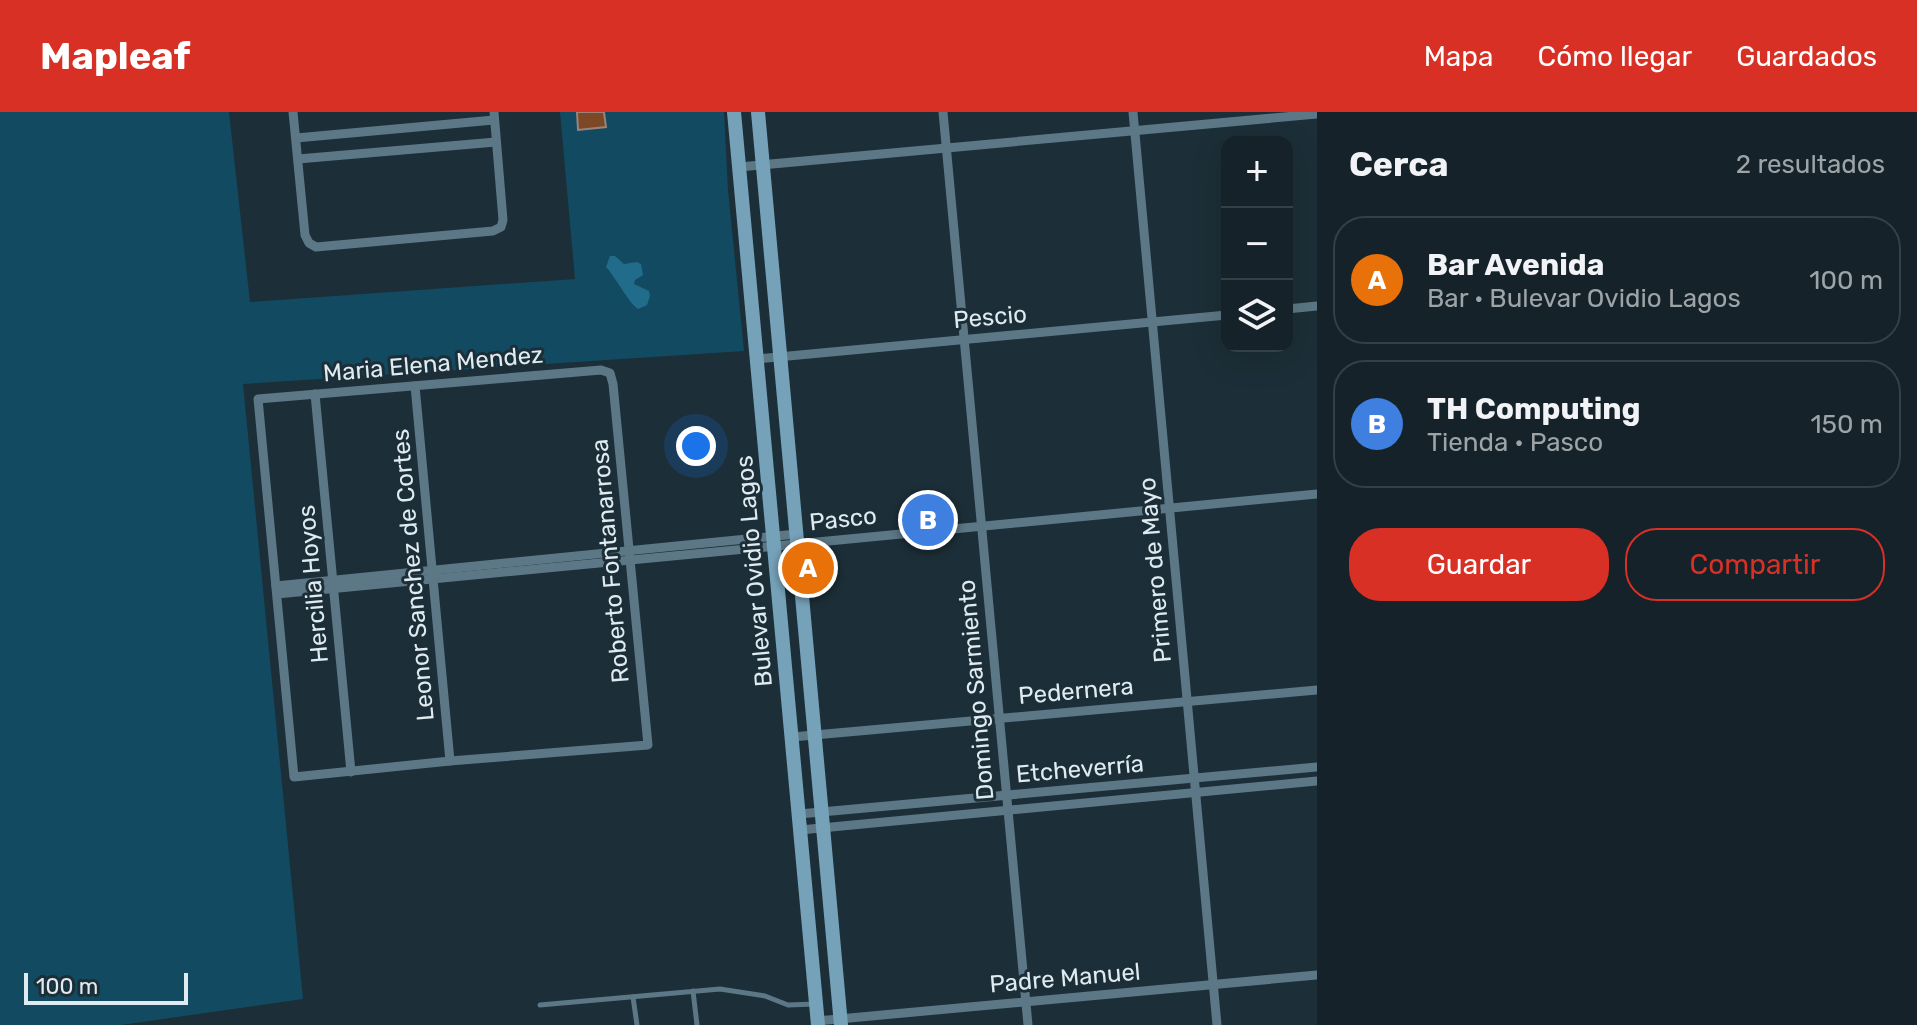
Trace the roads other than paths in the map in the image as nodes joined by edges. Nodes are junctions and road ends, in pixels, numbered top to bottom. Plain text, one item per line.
1 (293, 112) edge
2 (734, 112) edge
3 (758, 112) edge
4 (943, 112) edge
5 (1133, 112) edge
6 (1317, 114) edge
7 (494, 116) edge
8 (1135, 131) junction
9 (296, 138) junction
10 (496, 142) junction
11 (946, 148) junction
12 (298, 159) junction
13 (763, 165) junction
14 (739, 167) junction
15 (1317, 306) edge
16 (1293, 308) edge
17 (1221, 316) edge
18 (1152, 322) junction
19 (963, 339) junction
20 (780, 357) junction
21 (757, 359) junction
22 (610, 373) joint
23 (415, 386) junction
24 (315, 394) junction
25 (1317, 494) edge
26 (1169, 508) junction
27 (981, 526) junction
28 (797, 539) junction
29 (773, 541) junction
30 (630, 555) junction
31 (432, 574) junction
32 (333, 584) junction
33 (276, 590) junction
34 (1317, 690) edge
35 (1187, 702) junction
36 (999, 719) junction
37 (815, 735) junction
38 (792, 737) junction
39 (450, 761) junction
40 (1317, 767) edge
41 (351, 772) junction
42 (1194, 778) junction
43 (1317, 781) edge
44 (1195, 793) junction
45 (1006, 795) junction
46 (1007, 810) junction
47 (822, 820) junction
48 (799, 822) junction
49 (1317, 975) edge
50 (1213, 984) junction
51 (693, 991) junction
52 (633, 997) junction
53 (1025, 1002) junction
54 (816, 1004) junction
55 (540, 1005) dead end
56 (841, 1022) edge
57 (817, 1023) edge
58 (637, 1025) edge
59 (697, 1025) edge
60 (1028, 1025) edge
61 (1217, 1025) edge

1 - 9 street
2 - 14 main road, Bulevar Ovidio Lagos
3 - 13 main road, Bulevar Ovidio Lagos
4 - 11 street, Domingo Sarmiento
5 - 8 street, Primero de Mayo
6 - 8 street
7 - 9 street
7 - 10 street
8 - 11 street
8 - 18 street, Primero de Mayo
9 - 12 street
10 - 12 street
10 - 12 street
11 - 13 street
11 - 19 street, Domingo Sarmiento
13 - 14 street
13 - 20 main road, Bulevar Ovidio Lagos
14 - 21 main road, Bulevar Ovidio Lagos
15 - 16 street
17 - 18 street, Pescio
18 - 19 street, Pescio
18 - 26 street, Primero de Mayo
19 - 20 street, Pescio
19 - 27 street, Domingo Sarmiento
20 - 21 street, Pescio
20 - 28 main road, Bulevar Ovidio Lagos
21 - 29 main road, Bulevar Ovidio Lagos
22 - 23 street, Maria Elena Mendez
22 - 30 street, Roberto Fontanarrosa
23 - 24 street, Maria Elena Mendez
23 - 31 street, Leonor Sanchez de Cortes
24 - 32 street, Hercilia Hoyos
24 - 33 street, Maria Elena Mendez
25 - 26 street, Pasco
26 - 27 street, Pasco
26 - 35 street, Primero de Mayo
27 - 28 street, Pasco
27 - 36 street, Domingo Sarmiento
28 - 29 street, Pasco
28 - 37 main road, Bulevar Ovidio Lagos
29 - 30 street, Pasco
29 - 38 main road, Bulevar Ovidio Lagos
30 - 31 street, Pasco
30 - 39 street, Roberto Fontanarrosa
31 - 32 street, Pasco
31 - 39 street, Leonor Sanchez de Cortes
32 - 33 street, Pasco
32 - 41 street, Hercilia Hoyos
33 - 41 street
34 - 35 street, Pedernera
35 - 36 street, Pedernera
35 - 42 street, Primero de Mayo
36 - 37 street, Pedernera
36 - 45 street, Domingo Sarmiento
37 - 38 street, Pedernera
37 - 47 main road, Bulevar Ovidio Lagos
38 - 48 main road, Bulevar Ovidio Lagos
39 - 41 street
40 - 42 street, Etcheverría
42 - 44 street, Primero de Mayo
42 - 45 street, Etcheverría
43 - 44 street, Etcheverría
44 - 46 street, Etcheverría
44 - 50 street, Primero de Mayo
45 - 46 street, Domingo Sarmiento
45 - 47 street, Etcheverría
46 - 47 street, Etcheverría
46 - 53 street, Domingo Sarmiento
47 - 48 street, Etcheverría
47 - 48 street, Etcheverría
47 - 56 main road, Bulevar Ovidio Lagos
48 - 54 main road, Bulevar Ovidio Lagos
49 - 50 street, Padre Manuel
50 - 53 street, Padre Manuel
50 - 61 street, Primero de Mayo
51 - 52 lane
51 - 54 lane
51 - 59 lane
52 - 55 lane
52 - 58 lane
53 - 56 street, Padre Manuel
53 - 60 street, Domingo Sarmiento
54 - 57 main road, Bulevar Ovidio Lagos
56 - 57 street, Padre Manuel

